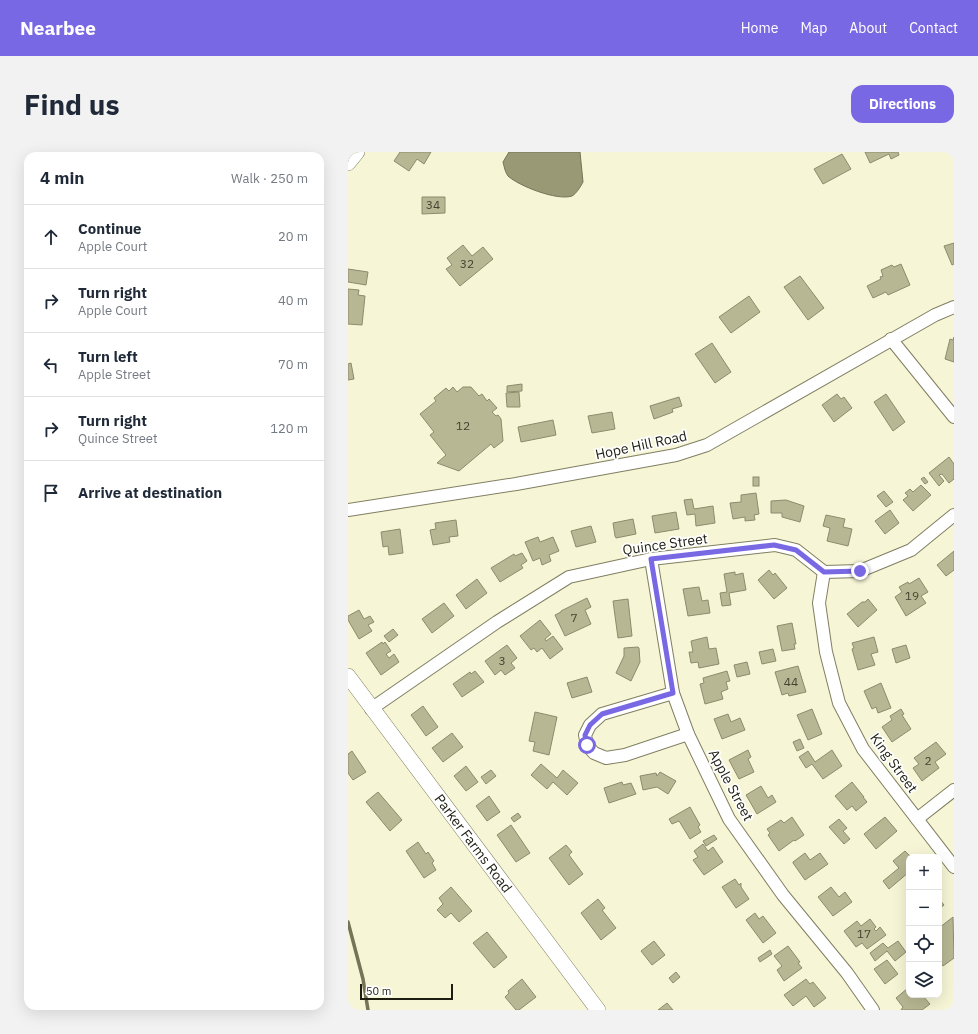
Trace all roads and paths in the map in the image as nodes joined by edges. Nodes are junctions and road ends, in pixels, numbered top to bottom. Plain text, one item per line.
1 (357, 152) edge
2 (348, 163) edge
3 (954, 307) edge
4 (891, 339) junction
5 (954, 417) edge
6 (348, 510) edge
7 (954, 515) edge
8 (651, 559) junction
9 (824, 572) junction
10 (348, 676) edge
11 (673, 693) junction
12 (372, 709) junction
13 (688, 734) junction
14 (954, 790) edge
15 (917, 819) junction
16 (954, 866) edge
17 (598, 1010) edge
18 (873, 1010) edge

1 - 2 street
3 - 4 street, Hope Hill Road
4 - 5 street
4 - 6 street, Hope Hill Road
7 - 9 street
8 - 9 street, Quince Street
8 - 11 street, Apple Street
8 - 12 street, Quince Street
9 - 15 street, King Street
10 - 12 street, Parker Farms Road
11 - 13 street, Apple Street
11 - 13 street
12 - 17 street, Parker Farms Road
13 - 18 street, Apple Street
14 - 15 street
15 - 16 street, King Street

